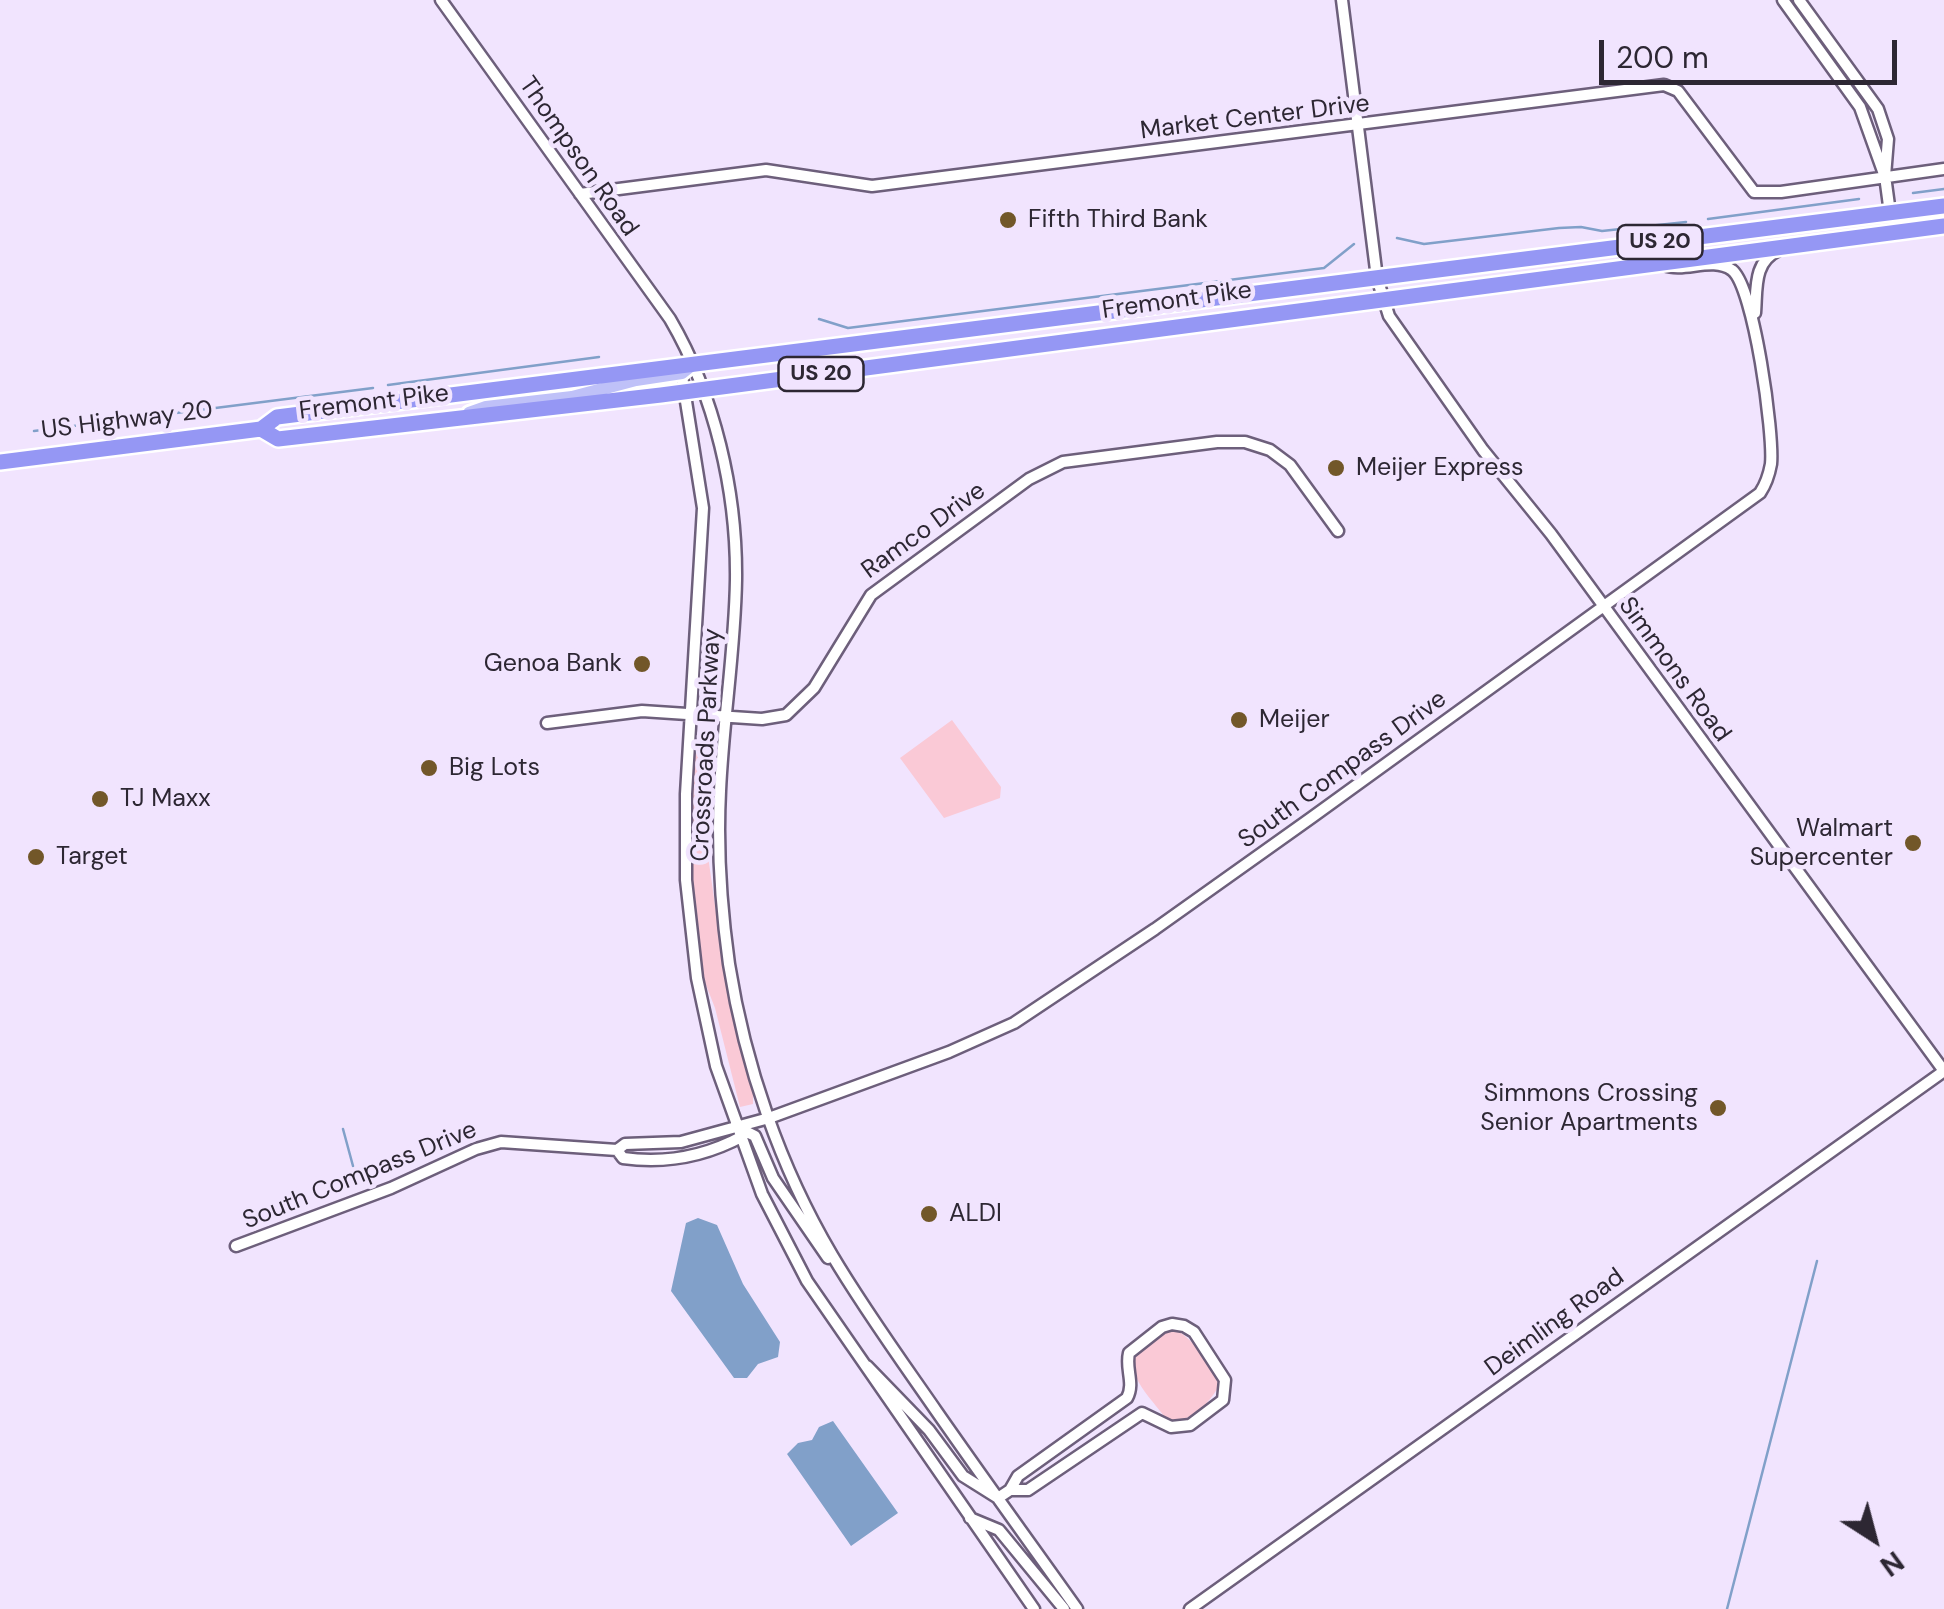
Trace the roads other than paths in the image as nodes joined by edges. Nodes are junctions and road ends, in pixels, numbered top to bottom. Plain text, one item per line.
1 (441, 0) edge
2 (1342, 0) edge
3 (1783, 0) edge
4 (1799, 0) edge
5 (1357, 126) junction
6 (1944, 169) edge
7 (1885, 176) junction
8 (580, 194) junction
9 (1944, 206) edge
10 (1890, 213) junction
11 (1944, 215) edge
12 (1944, 226) edge
13 (1892, 233) junction
14 (1782, 247) junction
15 (1658, 262) junction
16 (1380, 289) junction
17 (1754, 319) junction
18 (685, 368) junction
19 (694, 391) junction
20 (453, 419) junction
21 (261, 429) junction
22 (0, 462) edge
23 (1338, 531) dead end
24 (1604, 607) junction
25 (690, 714) junction
26 (724, 717) junction
27 (547, 722) dead end
28 (1944, 1071) edge
29 (769, 1118) junction
30 (735, 1126) junction
31 (744, 1135) junction
32 (618, 1150) junction
33 (236, 1246) dead end
34 (853, 1290) junction
35 (860, 1361) junction
36 (1050, 1454) junction
37 (1060, 1468) junction
38 (1010, 1490) junction
39 (998, 1498) junction
40 (970, 1518) junction
41 (1034, 1609) edge
42 (1064, 1609) edge
43 (1077, 1609) edge
44 (1190, 1609) edge

1 - 8 street, Thompson Road
2 - 5 street
3 - 7 street
4 - 7 street
5 - 7 street, Market Center Drive
5 - 8 street, Market Center Drive
5 - 16 street
6 - 7 street
7 - 10 street
8 - 18 street, Thompson Road
9 - 10 highway, Fremont Pike / US 20
10 - 14 highway
10 - 16 highway, Fremont Pike / US 20
11 - 13 highway
12 - 13 highway, Fremont Pike / US 20
13 - 14 highway, Fremont Pike / US 20
14 - 15 highway, Fremont Pike / US 20
14 - 17 street, South Compass Drive
15 - 16 highway, Fremont Pike / US 20
15 - 17 street, South Compass Drive
16 - 18 highway, Fremont Pike / US 20
16 - 19 highway, Fremont Pike / US 20
16 - 24 street, Simmons Road
17 - 24 street, South Compass Drive
18 - 19 street, Thompson Road
18 - 20 main road
18 - 21 highway, Fremont Pike / US 20
19 - 20 highway, Fremont Pike / US 20
19 - 25 street, Crossroads Parkway
19 - 26 street, Crossroads Parkway
20 - 21 highway, Fremont Pike / US 20
21 - 22 highway, US Highway 20 / US 20
23 - 26 street, Ramco Drive
24 - 28 street, Simmons Road
24 - 29 street, South Compass Drive
25 - 26 street, Ramco Drive
25 - 27 street, Ramco Drive
25 - 30 street, Crossroads Parkway
26 - 29 street, Crossroads Parkway
28 - 44 street, Deimling Road
29 - 30 street, South Compass Drive
29 - 31 street, South Compass Drive
29 - 34 street, Crossroads Parkway
30 - 31 street, Crossroads Parkway
30 - 32 street, South Compass Drive
31 - 32 street, South Compass Drive
31 - 34 street
31 - 35 street, Crossroads Parkway
32 - 33 street, South Compass Drive
34 - 39 street, Crossroads Parkway
35 - 39 street
35 - 40 street, Crossroads Parkway
36 - 37 street
36 - 37 street
36 - 38 street
37 - 38 street
38 - 39 street
39 - 43 street, Crossroads Parkway
40 - 41 street, Crossroads Parkway
40 - 42 street

